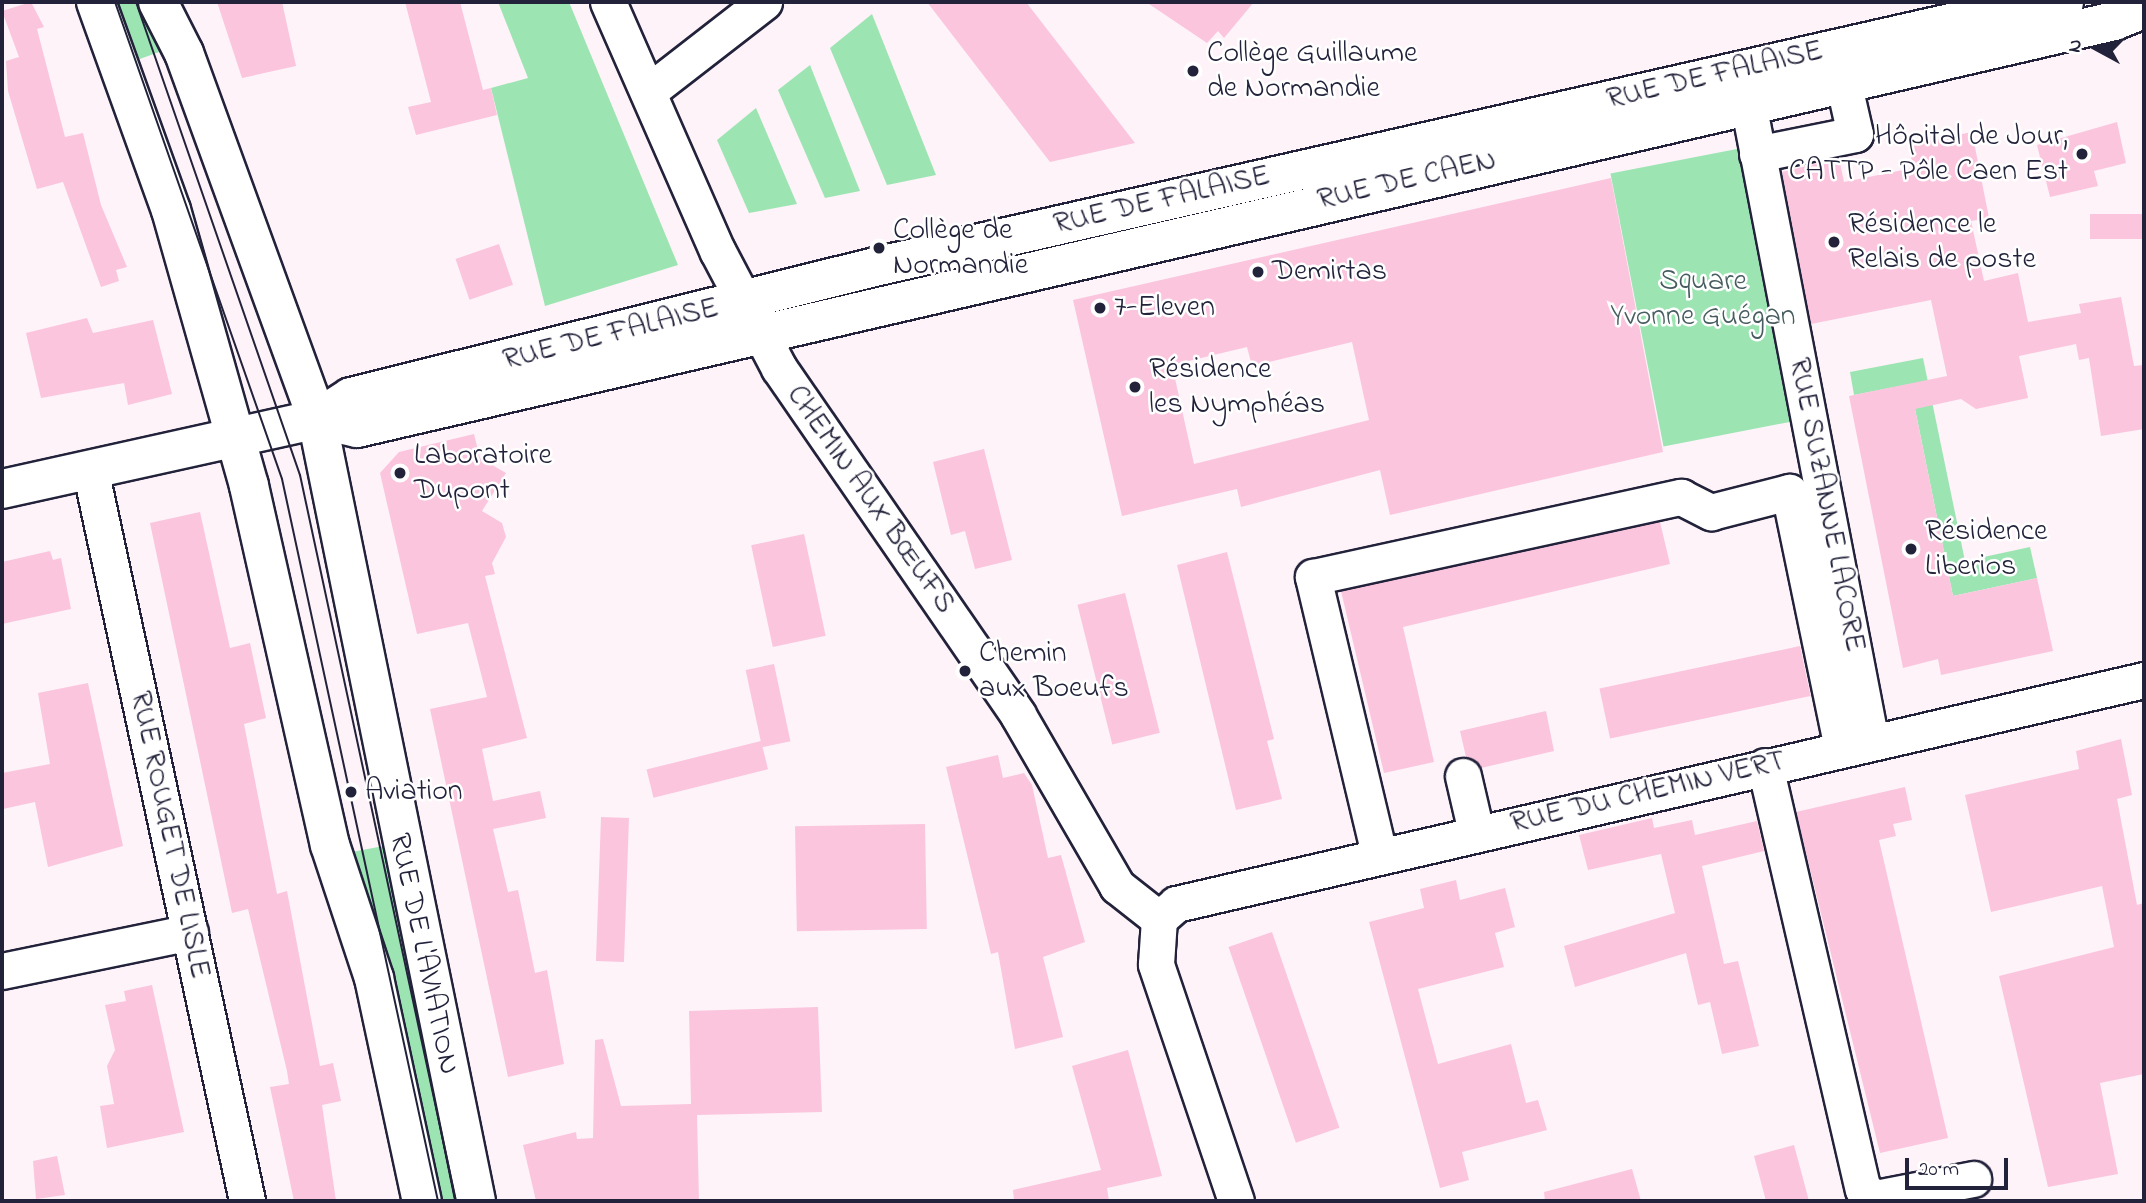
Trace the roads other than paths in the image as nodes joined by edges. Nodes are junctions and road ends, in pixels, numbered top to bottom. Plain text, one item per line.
1 (96, 2) edge
2 (158, 2) edge
3 (608, 2) edge
4 (764, 2) edge
5 (2065, 2) edge
6 (2031, 3) edge
7 (2144, 9) edge
8 (2008, 43) junction
9 (1843, 80) junction
10 (648, 92) junction
11 (1748, 103) junction
12 (1757, 154) junction
13 (753, 315) junction
14 (317, 419) junction
15 (234, 437) junction
16 (90, 469) junction
17 (2, 489) edge
18 (2144, 680) edge
19 (1857, 745) junction
20 (1765, 766) junction
21 (1463, 776) dead end
22 (1476, 832) junction
23 (1379, 855) junction
24 (1159, 919) junction
25 (190, 933) junction
26 (2, 971) edge
27 (1973, 1179) dead end
28 (247, 1201) edge
29 (422, 1201) edge
30 (476, 1201) edge
31 (1236, 1201) edge

1 - 15 main road, RUE DE L'AVIATION
2 - 14 main road, RUE DE L'AVIATION
3 - 10 street, CHEMIN AUX BŒUFS
4 - 10 street
5 - 8 street
6 - 13 main road, RUE DE FALAISE
7 - 8 main road
8 - 9 main road, RUE DE CAEN
9 - 11 main road, RUE DE CAEN
9 - 12 street
10 - 13 street, CHEMIN AUX BŒUFS
11 - 12 street, RUE SUZANNE LACORE
11 - 13 main road, RUE DE CAEN
12 - 19 street, RUE SUZANNE LACORE
13 - 14 main road, RUE DE CAEN
13 - 24 street, CHEMIN AUX BŒUFS
14 - 15 main road
14 - 30 main road, RUE DE L'AVIATION
15 - 16 main road
15 - 29 main road, RUE DE L'AVIATION
16 - 17 main road
16 - 25 street, RUE ROUGET DE LISLE
18 - 19 street, RUE DU CHEMIN VERT
19 - 20 street, RUE DU CHEMIN VERT
19 - 23 street
20 - 22 street, RUE DU CHEMIN VERT
20 - 27 street
21 - 22 street
22 - 23 street, RUE DU CHEMIN VERT
23 - 24 street, RUE DU CHEMIN VERT
24 - 31 street
25 - 26 street
25 - 28 street, RUE ROUGET DE LISLE

